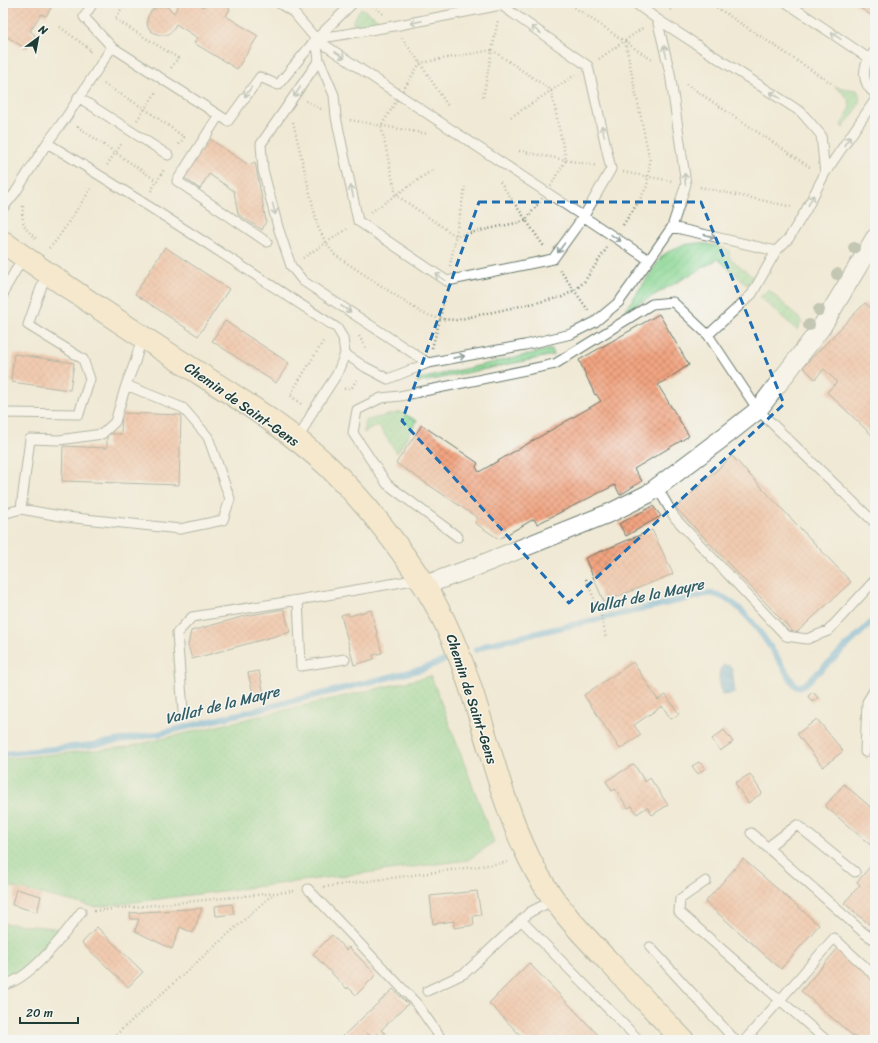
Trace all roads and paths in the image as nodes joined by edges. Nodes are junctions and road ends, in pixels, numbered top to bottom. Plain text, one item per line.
1 (93, 3) edge
2 (125, 3) edge
3 (279, 3) edge
4 (353, 3) edge
5 (370, 3) edge
6 (568, 3) edge
7 (635, 3) edge
8 (710, 3) edge
9 (787, 3) edge
10 (500, 4) edge
11 (657, 18) junction
12 (394, 26) junction
13 (316, 39) junction
14 (625, 41) junction
15 (112, 47) junction
16 (875, 51) edge
17 (868, 58) junction
18 (319, 60) junction
19 (670, 73) junction
20 (91, 78) junction
21 (164, 80) junction
22 (831, 83) dead end
23 (875, 94) edge
24 (78, 97) junction
25 (483, 97) dead end
26 (875, 100) edge
27 (448, 106) dead end
28 (145, 109) junction
29 (219, 115) junction
30 (293, 120) dead end
31 (130, 131) junction
32 (47, 143) junction
33 (519, 151) dead end
34 (168, 155) dead end
35 (611, 169) junction
36 (825, 173) junction
37 (100, 175) junction
38 (648, 176) junction
39 (686, 184) junction
40 (15, 193) junction
41 (3, 208) edge
42 (806, 210) junction
43 (584, 216) junction
44 (672, 227) junction
45 (615, 237) junction
46 (875, 238) edge
47 (38, 239) dead end
48 (3, 242) edge
49 (267, 242) dead end
50 (44, 244) dead end
51 (776, 251) junction
52 (24, 256) junction
53 (875, 258) edge
54 (649, 260) junction
55 (858, 268) junction
56 (47, 273) junction
57 (3, 296) edge
58 (708, 335) junction
59 (142, 336) junction
60 (324, 340) dead end
61 (344, 354) junction
62 (428, 364) junction
63 (364, 367) junction
64 (126, 385) junction
65 (340, 393) dead end
66 (301, 404) dead end
67 (758, 410) junction
68 (3, 413) edge
69 (298, 441) junction
70 (657, 486) junction
71 (21, 509) junction
72 (3, 514) edge
73 (875, 523) edge
74 (458, 537) dead end
75 (586, 579) dead end
76 (875, 580) edge
77 (422, 582) junction
78 (298, 600) junction
79 (606, 638) dead end
80 (345, 659) dead end
81 (875, 689) edge
82 (183, 711) dead end
83 (865, 752) dead end
84 (751, 833) dead end
85 (768, 848) junction
86 (855, 872) dead end
87 (706, 882) dead end
88 (308, 889) dead end
89 (273, 894) dead end
90 (554, 900) junction
91 (81, 912) dead end
92 (521, 920) junction
93 (875, 940) edge
94 (650, 946) dead end
95 (875, 976) edge
96 (3, 985) edge
97 (427, 991) dead end
98 (780, 1000) junction
99 (636, 1037) dead end
100 (110, 1040) edge
101 (442, 1040) edge
102 (683, 1040) edge
103 (735, 1040) edge
104 (745, 1040) edge
105 (826, 1040) edge

1 - 15 lane
2 - 21 path
3 - 13 lane
4 - 13 lane
5 - 12 path
6 - 14 path
7 - 11 lane
8 - 22 path
17 -> 9 lane
10 -> 12 lane
10 - 25 path
35 -> 10 lane
19 -> 11 lane
36 -> 11 lane
12 - 13 lane
12 - 27 path
13 - 18 lane
13 -> 29 lane
13 -> 43 lane
14 - 19 path
14 - 38 path
15 - 20 lane
15 - 21 lane
16 - 17 lane
17 - 23 lane
43 -> 18 lane
18 -> 62 lane
19 - 36 path
39 -> 19 lane
20 - 24 lane
20 - 28 path
21 - 28 path
21 - 29 lane
24 - 31 lane
24 - 32 lane
36 -> 26 lane
28 - 31 path
29 - 49 lane
30 - 45 path
31 - 34 lane
31 - 37 path
32 - 37 lane
32 - 40 lane
33 - 35 path
35 - 38 path
35 - 43 lane
42 -> 36 lane
37 - 50 path
37 - 61 lane
38 - 39 path
38 - 45 path
39 - 42 path
39 - 44 lane
40 - 41 lane
40 - 47 path
42 - 51 lane
43 - 45 lane
44 -> 51 lane
44 - 54 lane
45 -> 54 lane
46 - 55 street
48 - 52 main road, Chemin de Saint-Gens
51 - 58 lane
52 - 56 main road, Chemin de Saint-Gens
52 - 57 lane
53 - 55 street
62 -> 54 lane
55 - 67 street
56 - 59 main road, Chemin de Saint-Gens
56 - 68 lane
58 - 67 lane
58 - 74 lane
59 - 64 lane
59 - 69 main road, Chemin de Saint-Gens
60 - 66 path
61 - 63 lane
61 - 69 lane
62 - 63 lane
63 - 65 path
64 - 71 lane
64 - 71 lane
67 - 70 street
67 - 73 lane
69 - 77 main road, Chemin de Saint-Gens
70 - 76 lane
70 - 77 street
71 - 72 lane
75 - 79 path
77 - 78 lane
77 - 90 main road, Chemin de Saint-Gens
78 - 80 lane
78 - 82 lane
81 - 83 lane
84 - 85 lane
85 - 86 lane
85 - 93 lane
87 - 98 lane
88 - 101 lane
89 - 100 path
90 - 92 lane
90 - 102 main road, Chemin de Saint-Gens
91 - 96 lane
92 - 97 lane
92 - 99 lane
94 - 103 lane
95 - 98 lane
98 - 104 lane
98 - 105 lane

